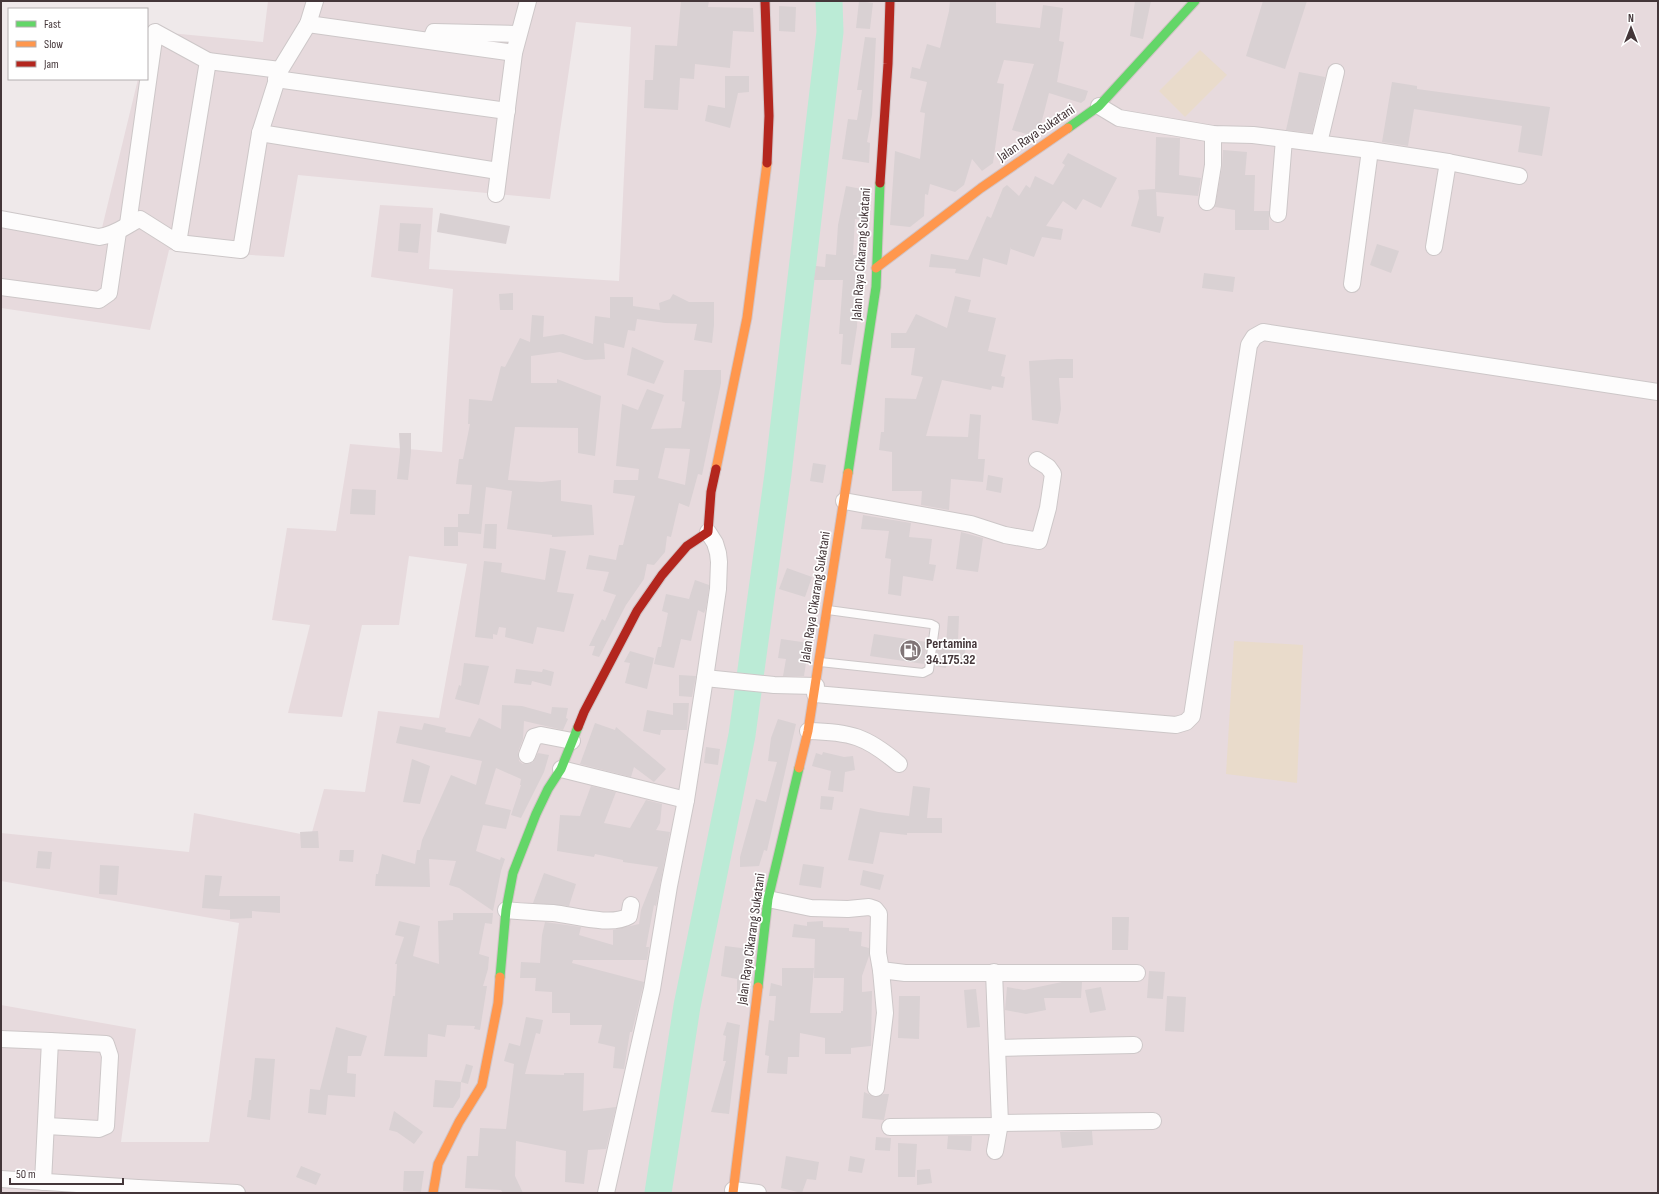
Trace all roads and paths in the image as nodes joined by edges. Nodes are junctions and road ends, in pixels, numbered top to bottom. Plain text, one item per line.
1 (315, 1) edge
2 (528, 1) edge
3 (765, 1) edge
4 (890, 1) edge
5 (1195, 1) edge
6 (308, 24) junction
7 (518, 34) junction
8 (431, 41) junction
9 (514, 53) junction
10 (208, 61) junction
11 (1336, 72) dead end
12 (148, 75) edge
13 (278, 75) junction
14 (147, 80) edge
15 (1099, 106) junction
16 (507, 111) junction
17 (260, 133) junction
18 (1213, 134) junction
19 (1284, 139) junction
20 (1319, 143) junction
21 (1370, 150) junction
22 (1448, 162) junction
23 (498, 171) junction
24 (1519, 176) dead end
25 (496, 194) dead end
26 (1207, 202) dead end
27 (1278, 214) dead end
28 (1, 219) edge
29 (123, 228) junction
30 (178, 243) junction
31 (1434, 247) dead end
32 (876, 268) junction
33 (1352, 284) dead end
34 (1, 287) edge
35 (1658, 392) edge
36 (1037, 460) dead end
37 (844, 501) junction
38 (708, 532) junction
39 (828, 610) junction
40 (820, 662) junction
41 (705, 678) junction
42 (815, 690) junction
43 (808, 731) junction
44 (572, 741) junction
45 (527, 755) dead end
46 (899, 764) dead end
47 (561, 769) junction
48 (686, 800) junction
49 (768, 899) junction
50 (631, 905) dead end
51 (506, 910) junction
52 (881, 970) junction
53 (994, 972) junction
54 (1136, 974) dead end
55 (1, 1039) edge
56 (50, 1041) junction
57 (1134, 1045) dead end
58 (998, 1048) junction
59 (876, 1088) dead end
60 (1153, 1121) dead end
61 (1000, 1124) junction
62 (47, 1126) junction
63 (890, 1127) dead end
64 (995, 1151) dead end
65 (1, 1179) edge
66 (53, 1186) edge
67 (138, 1190) edge
68 (733, 1192) edge
69 (237, 1193) edge
70 (433, 1193) edge
71 (606, 1193) edge
72 (758, 1193) edge

1 - 6 street
2 - 7 street
3 - 38 street
4 - 32 street, Jalan Raya Cikarang Sukatani
5 - 15 street, Jalan Raya Sukatani
6 - 8 street
6 - 13 street
7 - 8 street
7 - 9 street
8 - 9 street
9 - 16 street
10 - 12 street
10 - 13 street
10 - 30 street
11 - 20 street
13 - 16 street
13 - 17 street
14 - 29 street
15 - 18 street
15 - 32 street, Jalan Raya Sukatani
16 - 23 street
17 - 23 street
17 - 30 street
18 - 19 street
18 - 26 street
19 - 20 street
19 - 27 street
20 - 21 street
21 - 22 street
21 - 33 street
22 - 24 street
22 - 31 street
23 - 25 street
28 - 29 street
29 - 30 street
29 - 34 street
32 - 37 street, Jalan Raya Cikarang Sukatani
35 - 42 street
36 - 37 street
37 - 39 street, Jalan Raya Cikarang Sukatani
38 - 41 street
38 - 44 street
39 - 40 street, Jalan Raya Cikarang Sukatani
39 - 40 lane
40 - 42 street, Jalan Raya Cikarang Sukatani
41 - 42 street
41 - 48 street
42 - 43 street, Jalan Raya Cikarang Sukatani
43 - 46 street
43 - 49 street, Jalan Raya Cikarang Sukatani
44 - 45 street
44 - 47 street
47 - 48 street
47 - 51 street
48 - 71 street
49 - 52 street
49 - 68 street, Jalan Raya Cikarang Sukatani
50 - 51 street
51 - 70 street
52 - 53 street
52 - 59 street
53 - 54 street
53 - 58 street
55 - 56 street
56 - 62 street
56 - 62 street
57 - 58 street
58 - 61 street
60 - 61 street
61 - 63 street
61 - 64 street
62 - 66 street
65 - 66 street
66 - 67 street
67 - 69 street
68 - 72 street

